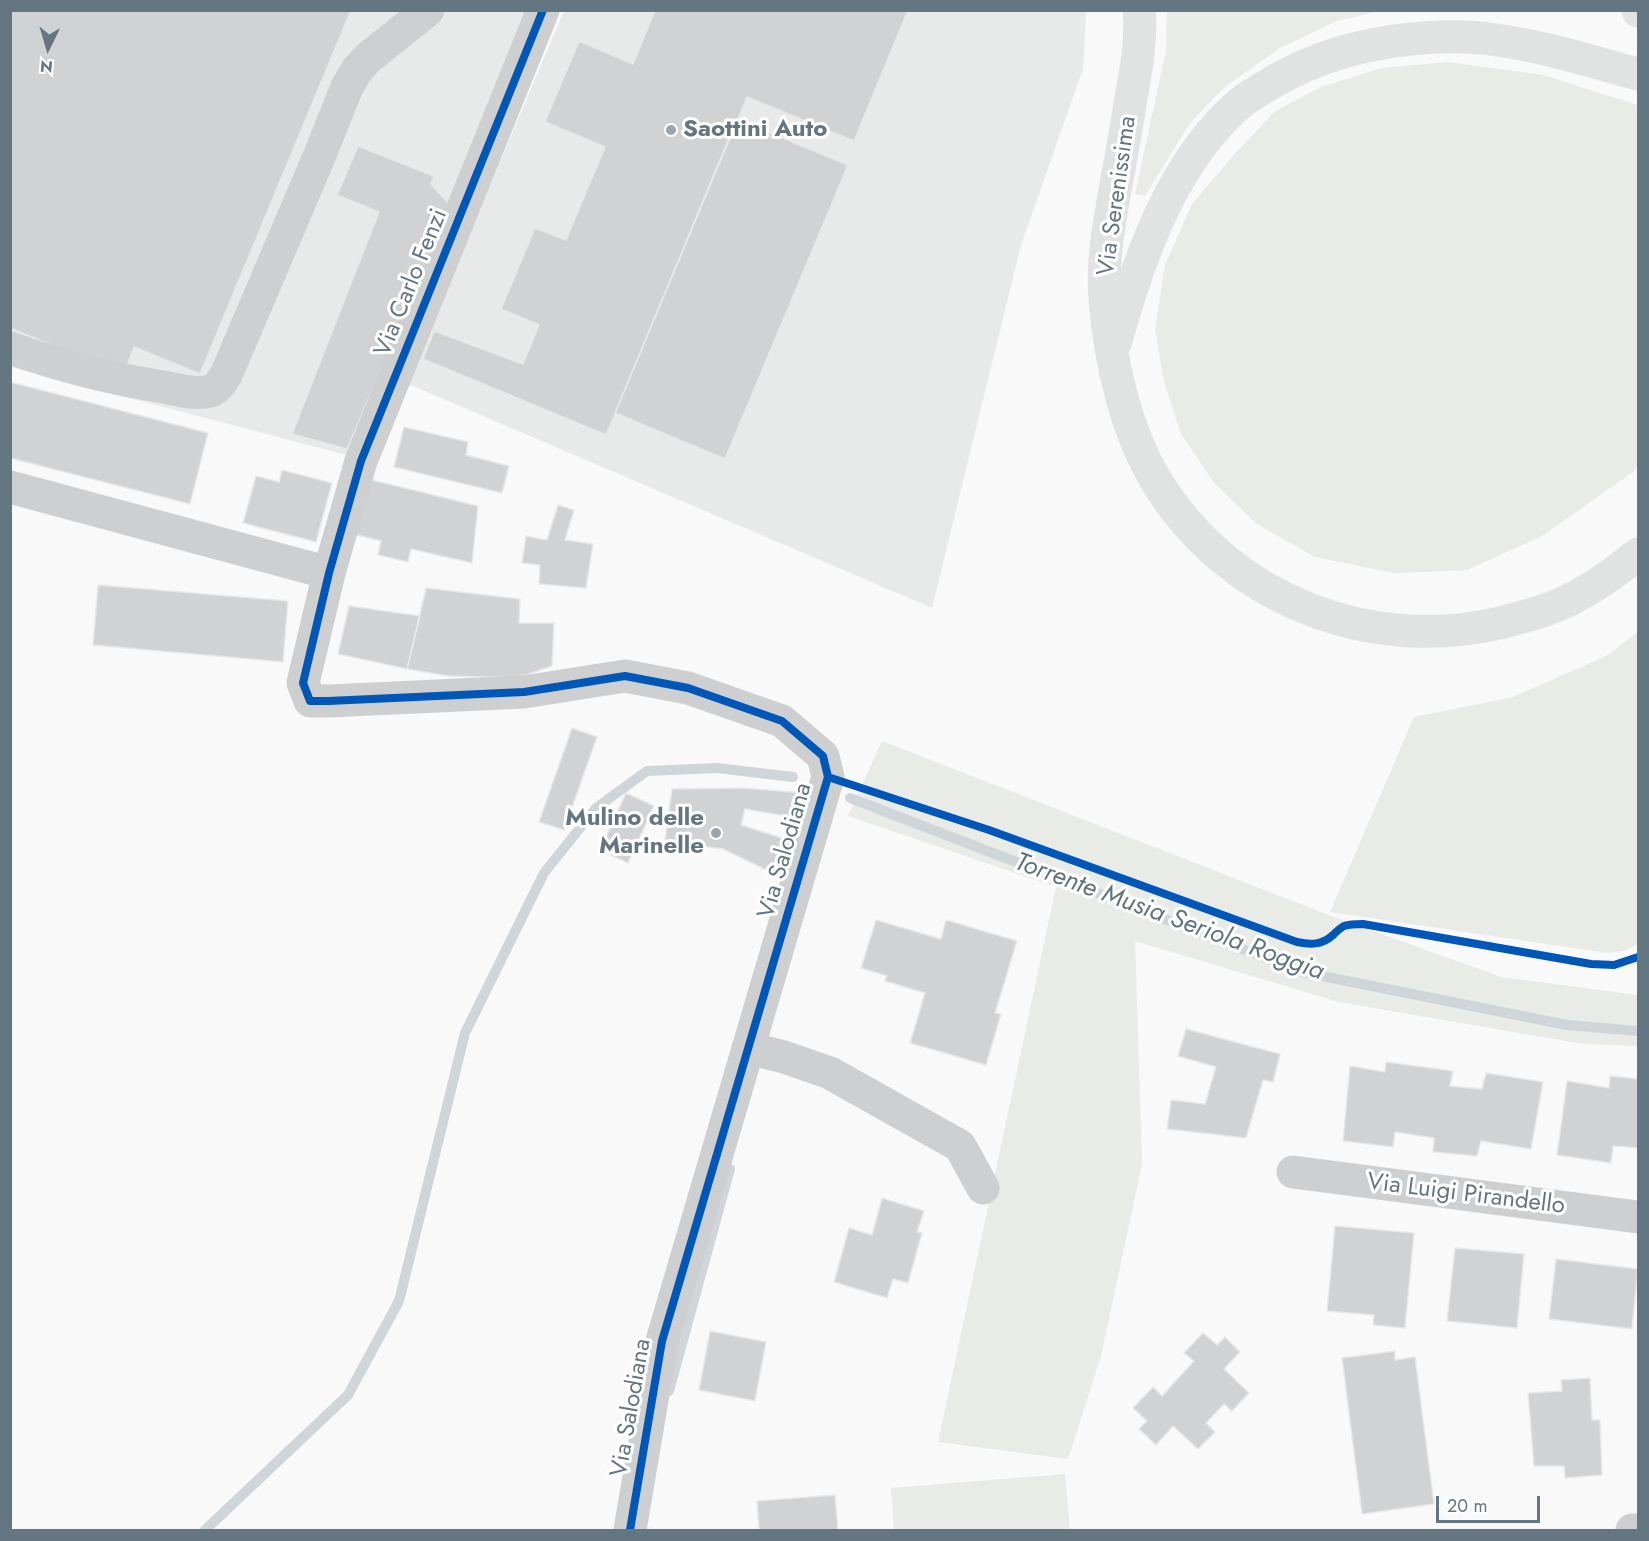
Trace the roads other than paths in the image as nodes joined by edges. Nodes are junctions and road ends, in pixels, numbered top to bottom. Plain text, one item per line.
1 (428, 10) edge
2 (543, 10) edge
3 (1140, 10) edge
4 (1638, 74) edge
5 (10, 348) edge
6 (1113, 354) junction
7 (10, 487) edge
8 (1638, 554) edge
9 (329, 573) junction
10 (748, 1048) junction
11 (1293, 1172) dead end
12 (983, 1188) dead end
13 (1638, 1217) edge
14 (630, 1530) edge
15 (1632, 1530) edge
16 (1638, 1530) edge

1 - 5 street
2 - 9 street, Via Carlo Fenzi
3 - 6 main road, Via Serenissima
4 - 6 main road
6 - 8 main road, Via Serenissima
7 - 9 street
9 - 10 street, Via Salodiana
10 - 12 street
10 - 14 street, Via Salodiana
11 - 13 street, Via Luigi Pirandello
15 - 16 street

